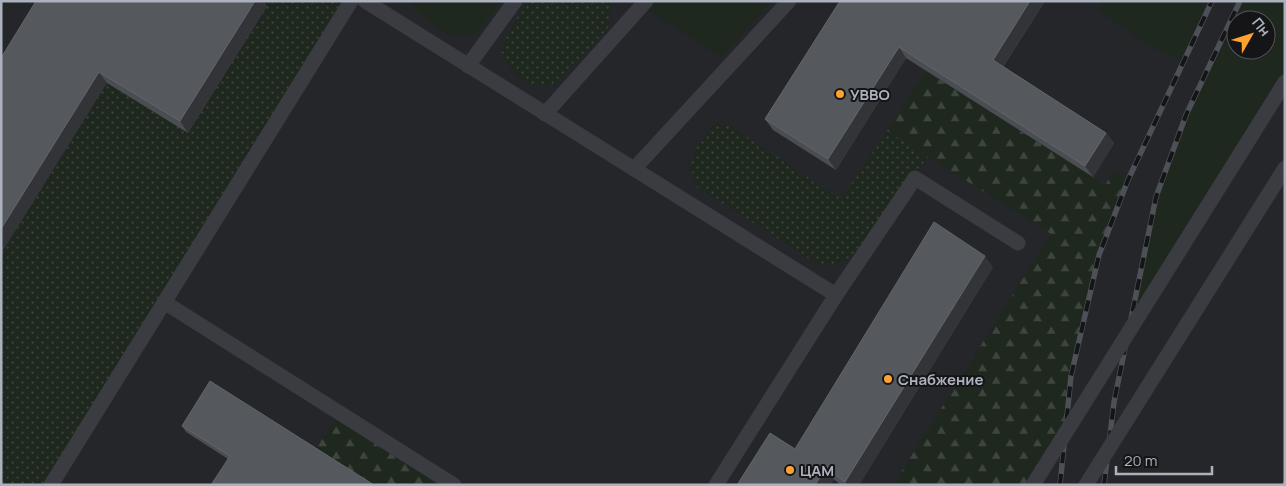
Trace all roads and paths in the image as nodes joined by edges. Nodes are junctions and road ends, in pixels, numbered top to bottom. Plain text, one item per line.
1 (351, 1) edge
2 (364, 1) edge
3 (515, 1) edge
4 (646, 1) edge
5 (789, 1) edge
6 (468, 66) junction
7 (1285, 82) edge
8 (545, 114) junction
9 (1285, 168) edge
10 (634, 169) junction
11 (1018, 243) dead end
12 (836, 295) junction
13 (164, 302) junction
14 (51, 485) edge
15 (454, 485) edge
16 (716, 485) edge
17 (1033, 485) edge
18 (1086, 485) edge

1 - 13 lane
2 - 6 lane
3 - 6 lane
4 - 8 lane
5 - 10 lane
6 - 8 lane
7 - 17 lane, bridge
8 - 10 lane
9 - 18 lane, bridge
10 - 12 lane
11 - 12 lane
12 - 16 lane
13 - 14 lane
13 - 15 lane

